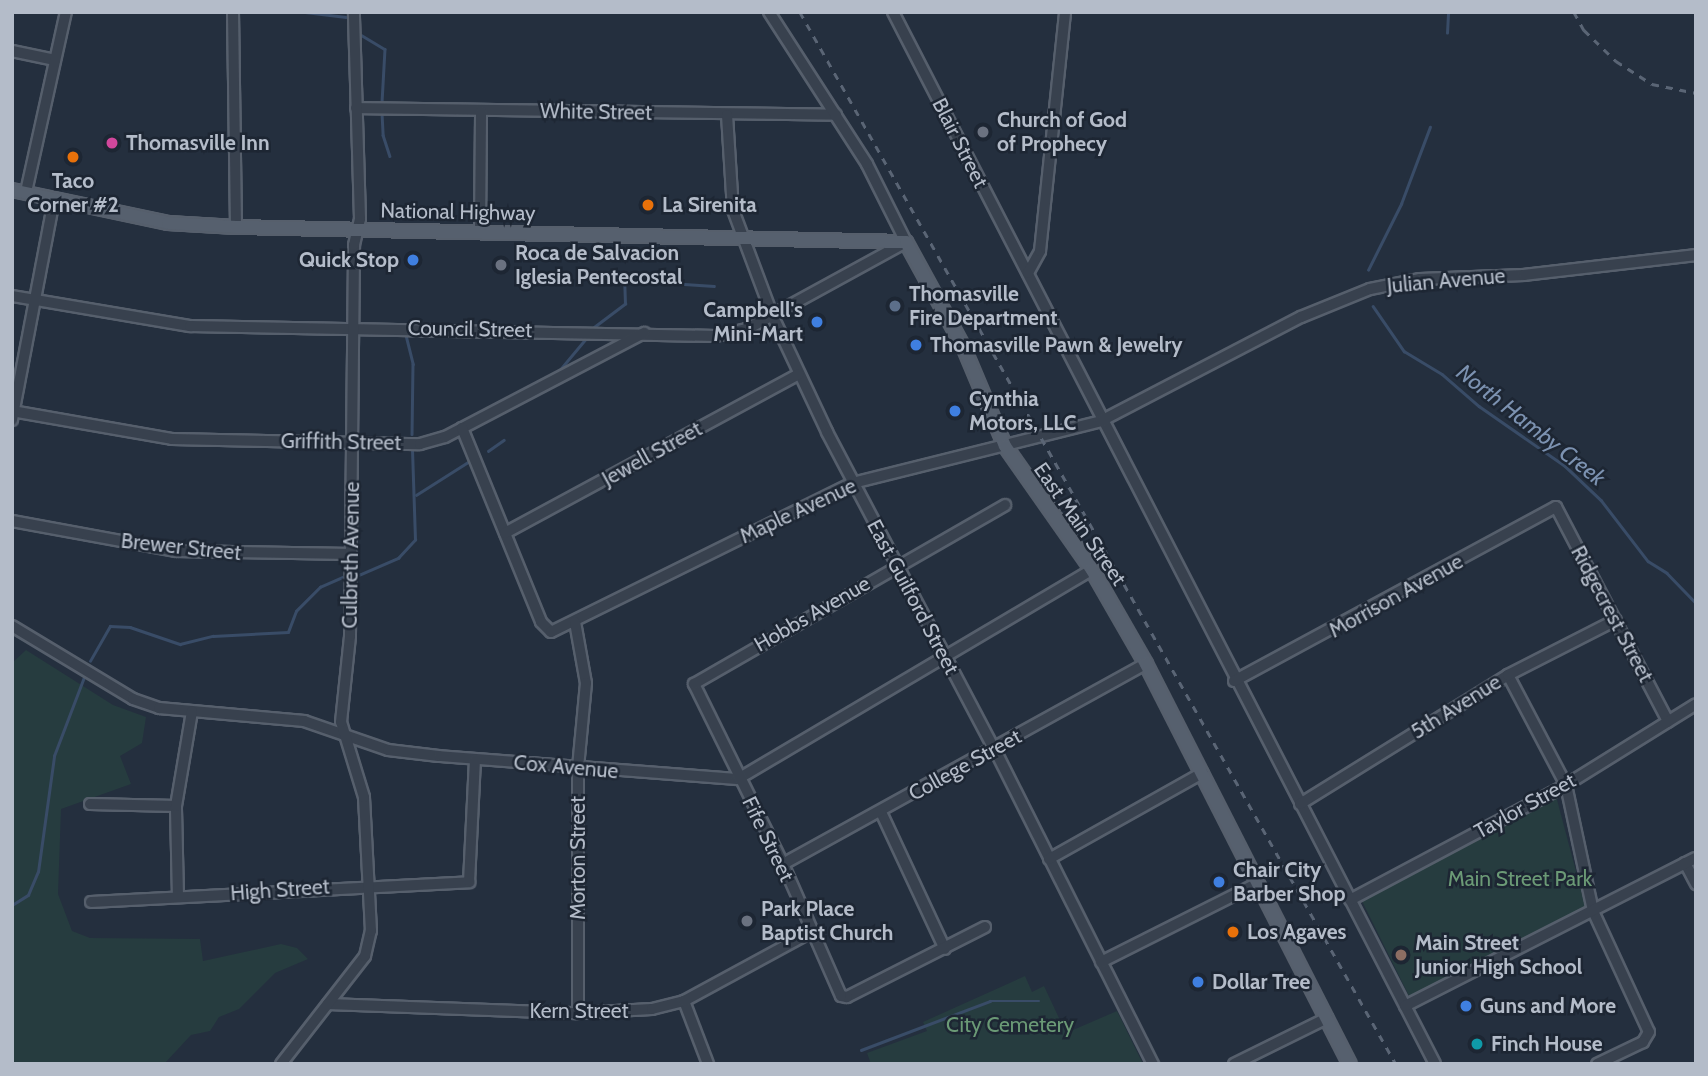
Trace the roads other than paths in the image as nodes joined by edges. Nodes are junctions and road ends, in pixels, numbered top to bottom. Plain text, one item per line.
1 (66, 12) edge
2 (233, 12) edge
3 (354, 12) edge
4 (769, 12) edge
5 (893, 12) edge
6 (1065, 12) edge
7 (12, 51) edge
8 (55, 60) junction
9 (356, 108) junction
10 (481, 111) junction
11 (726, 114) junction
12 (836, 115) junction
13 (12, 190) edge
14 (26, 192) junction
15 (54, 200) junction
16 (236, 227) junction
17 (358, 230) junction
18 (480, 231) junction
19 (740, 236) junction
20 (906, 242) junction
21 (1696, 255) edge
22 (1028, 273) junction
23 (12, 296) edge
24 (34, 301) junction
25 (773, 317) junction
26 (354, 327) junction
27 (645, 332) junction
28 (799, 374) junction
29 (13, 414) edge
30 (1101, 421) junction
31 (462, 428) junction
32 (352, 440) junction
33 (1005, 446) junction
34 (853, 483) junction
35 (1005, 505) dead end
36 (1556, 507) joint
37 (12, 521) edge
38 (505, 533) junction
39 (351, 554) junction
40 (895, 566) junction
41 (1092, 570) junction
42 (1616, 620) junction
43 (575, 622) junction
44 (12, 626) edge
45 (945, 657) junction
46 (1146, 664) junction
47 (1508, 675) junction
48 (1234, 681) junction
49 (694, 684) joint
50 (1696, 704) edge
51 (192, 711) junction
52 (1668, 721) junction
53 (344, 737) junction
54 (995, 750) junction
55 (475, 759) junction
56 (578, 768) junction
57 (1202, 773) junction
58 (738, 779) junction
59 (1566, 785) junction
60 (90, 804) dead end
61 (1300, 804) junction
62 (176, 806) junction
63 (881, 812) junction
64 (1696, 858) edge
65 (1049, 859) junction
66 (1685, 863) junction
67 (783, 864) junction
68 (1258, 883) junction
69 (368, 884) junction
70 (1696, 884) edge
71 (178, 897) junction
72 (1350, 900) junction
73 (91, 902) dead end
74 (1594, 911) junction
75 (985, 927) dead end
76 (811, 932) junction
77 (945, 949) junction
78 (1101, 962) junction
79 (684, 1002) junction
80 (328, 1004) junction
81 (1405, 1006) junction
82 (578, 1013) junction
83 (1327, 1018) junction
84 (281, 1064) edge
85 (708, 1064) edge
86 (1153, 1064) edge
87 (1234, 1064) edge
88 (1350, 1064) edge
89 (1435, 1064) edge
90 (1597, 1064) edge

1 - 8 street
2 - 16 street
3 - 9 street, Culbreth Avenue
4 - 12 street, East Main Street
5 - 22 street, Blair Street
6 - 22 street
7 - 8 street
8 - 14 street
9 - 10 street, White Street
9 - 17 street, Culbreth Avenue
10 - 11 street, White Street
10 - 18 street
11 - 12 street, White Street
11 - 19 street, East Guilford Street
12 - 20 street, East Main Street
13 - 14 main road, National Highway
14 - 15 main road, National Highway
15 - 16 main road, National Highway
15 - 24 street
16 - 17 main road, National Highway
17 - 18 main road, National Highway
17 - 26 street, Culbreth Avenue
18 - 19 main road, National Highway
19 - 20 main road, National Highway
19 - 25 street, East Guilford Street
20 - 25 street, Council Street
20 - 33 main road, East Main Street
21 - 30 street, Julian Avenue
22 - 30 street
23 - 24 street, Council Street
24 - 26 street, Council Street
24 - 29 street
25 - 27 street, Council Street
25 - 28 street, East Guilford Street
26 - 27 street, Council Street
26 - 32 street, Culbreth Avenue
27 - 31 street, Griffith Street
28 - 34 street, East Guilford Street
28 - 38 street, Jewell Street
29 - 32 street, Griffith Street
30 - 33 street, Maple Avenue
30 - 48 street
31 - 32 street, Griffith Street
31 - 38 street
32 - 39 street, Culbreth Avenue
33 - 34 street, Maple Avenue
33 - 41 main road, East Main Street
34 - 40 street, East Guilford Street
34 - 43 street, Maple Avenue
35 - 40 street, Hobbs Avenue
36 - 42 street, Ridgecrest Street
36 - 48 street, Morrison Avenue
37 - 39 street, Brewer Street
38 - 43 street, Maple Avenue
39 - 53 street, Culbreth Avenue
40 - 45 street, East Guilford Street
40 - 49 street, Hobbs Avenue
41 - 45 street
41 - 46 main road, East Main Street
42 - 47 street, 5th Avenue
42 - 52 street, Ridgecrest Street
43 - 56 street, Morton Street
44 - 51 street, Cox Avenue
45 - 54 street, East Guilford Street
45 - 58 street
46 - 54 street, College Street
46 - 57 main road, East Main Street
47 - 59 street
47 - 61 street, 5th Avenue
48 - 61 street
49 - 58 street, Fife Street
50 - 52 street, Taylor Street
51 - 53 street, Cox Avenue
51 - 62 street
52 - 59 street, Taylor Street
53 - 55 street, Cox Avenue
53 - 69 street, Culbreth Avenue
54 - 63 street, College Street
54 - 65 street, East Guilford Street
55 - 56 street, Cox Avenue
55 - 69 street, High Street
56 - 58 street, Cox Avenue
56 - 82 street, Morton Street
57 - 65 street
57 - 68 main road, East Main Street
58 - 67 street, Fife Street
59 - 72 street, Taylor Street
59 - 74 street
60 - 62 street
61 - 72 street
62 - 71 street
63 - 67 street, College Street
63 - 77 street
64 - 66 street
65 - 78 street, East Guilford Street
66 - 70 street
66 - 74 street
67 - 76 street, Fife Street
68 - 78 street
68 - 83 main road, East Main Street
69 - 71 street, High Street
69 - 80 street, Culbreth Avenue
71 - 73 street, High Street
72 - 81 street
74 - 81 street
74 - 90 street
75 - 77 street
76 - 77 street, Fife Street
76 - 79 street, Kern Street
78 - 86 street, East Guilford Street
79 - 82 street, Kern Street
79 - 85 street
80 - 82 street, Kern Street
80 - 84 street, Culbreth Avenue
81 - 89 street
83 - 87 street
83 - 88 main road, East Main Street

